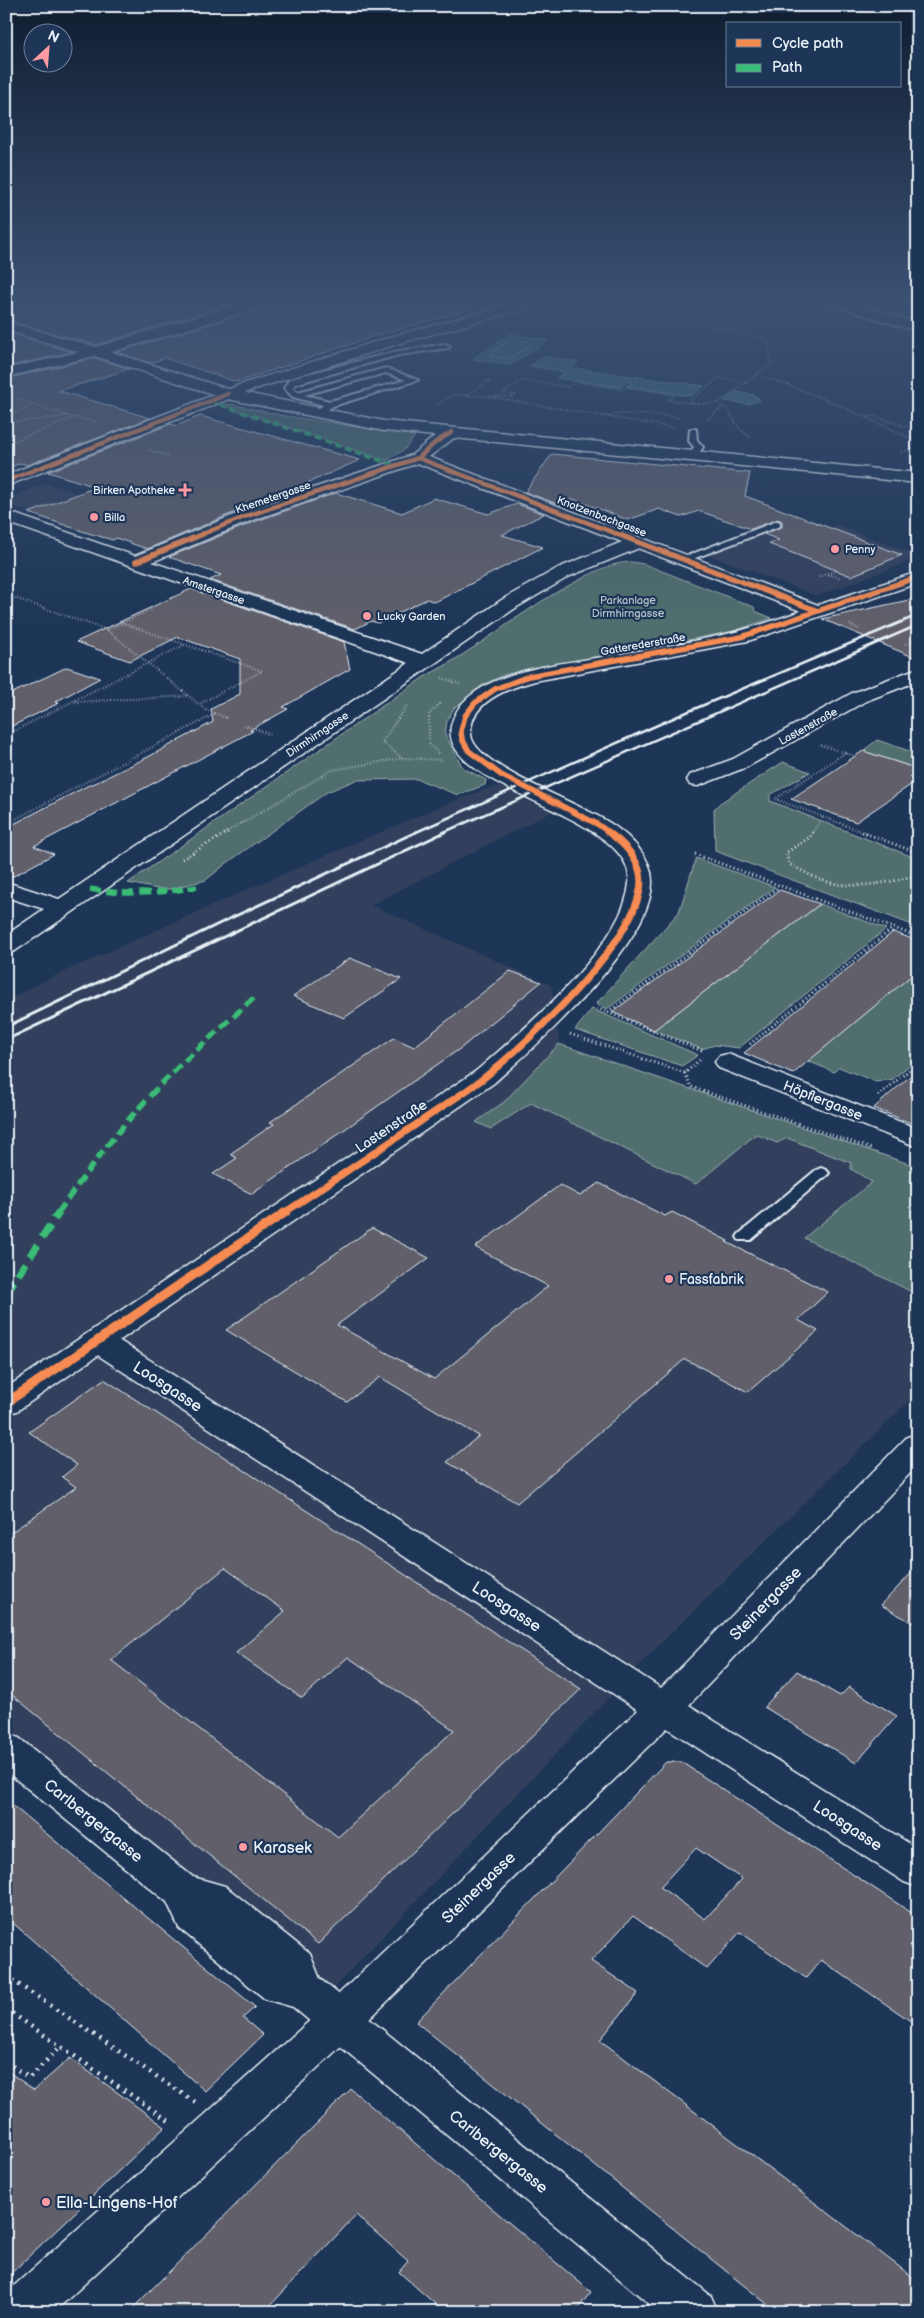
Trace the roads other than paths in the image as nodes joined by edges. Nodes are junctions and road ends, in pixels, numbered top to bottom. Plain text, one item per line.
1 (190, 409) edge
2 (295, 409) edge
3 (323, 409) edge
4 (316, 414) junction
5 (693, 431) road end
6 (452, 432) junction
7 (693, 456) junction
8 (418, 458) junction
9 (918, 478) edge
10 (6, 481) edge
11 (6, 516) edge
12 (777, 524) dead end
13 (638, 542) junction
14 (684, 560) junction
15 (136, 562) junction
16 (918, 577) edge
17 (818, 611) junction
18 (422, 661) junction
19 (918, 674) edge
20 (698, 780) dead end
21 (563, 806) joint
22 (6, 889) edge
23 (62, 908) junction
24 (6, 946) edge
25 (718, 1058) road end
26 (918, 1139) edge
27 (821, 1174) dead end
28 (745, 1238) dead end
29 (98, 1341) junction
30 (6, 1404) edge
31 (918, 1445) edge
32 (664, 1708) junction
33 (6, 1749) edge
34 (918, 1870) edge
35 (340, 2020) junction
36 (20, 2312) edge
37 (695, 2312) edge

1 - 10 street
2 - 4 street
3 - 4 lane
4 - 6 street
5 - 7 lane
6 - 7 street
6 - 8 street
7 - 9 street
8 - 13 street, Knotzenbachgasse
8 - 15 street, Khemetergasse
11 - 15 street, Amstergasse
12 - 14 lane
13 - 14 street, Knotzenbachgasse
13 - 18 street, Dirmhirngasse
14 - 17 street, Knotzenbachgasse
15 - 18 street, Amstergasse
16 - 17 street, Gatterederstraße
17 - 21 street, Gatterederstraße
18 - 23 street, Dirmhirngasse
19 - 20 street, Lastenstraße
21 - 29 street, Lastenstraße
22 - 23 street
23 - 24 street, Dirmhirngasse
25 - 26 street, Höpflergasse
27 - 28 lane
29 - 30 street, Lastenstraße
29 - 32 street, Loosgasse
31 - 32 street, Steinergasse
32 - 34 street, Loosgasse
32 - 35 street, Steinergasse
33 - 35 street, Carlbergergasse
35 - 36 street, Steinergasse
35 - 37 street, Carlbergergasse

